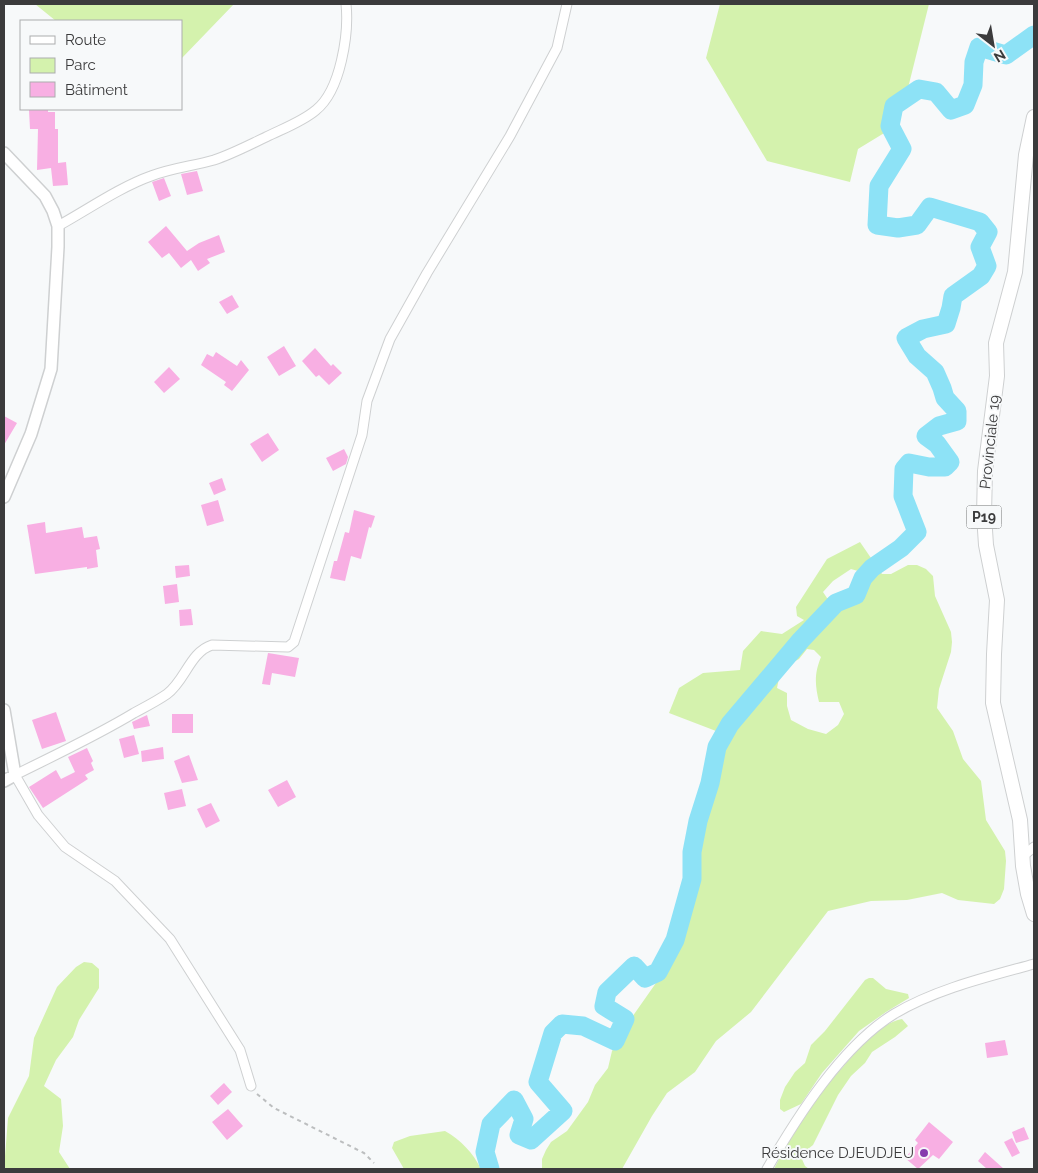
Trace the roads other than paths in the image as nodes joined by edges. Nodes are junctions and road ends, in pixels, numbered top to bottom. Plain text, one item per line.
1 (346, 4) edge
2 (567, 4) edge
3 (1034, 118) edge
4 (4, 153) edge
5 (58, 226) junction
6 (4, 497) edge
7 (4, 710) edge
8 (15, 775) junction
9 (4, 781) edge
10 (1034, 847) edge
11 (1023, 856) junction
12 (1034, 914) edge
13 (1034, 964) edge
14 (251, 1086) road end
15 (767, 1169) edge

1 - 5 street
2 - 8 street
3 - 11 main road, Provinciale 19 / P19
4 - 5 street
5 - 6 street
7 - 8 street
8 - 9 street
8 - 14 street
10 - 11 street
11 - 12 main road, Provinciale 19 / P19
13 - 15 street

